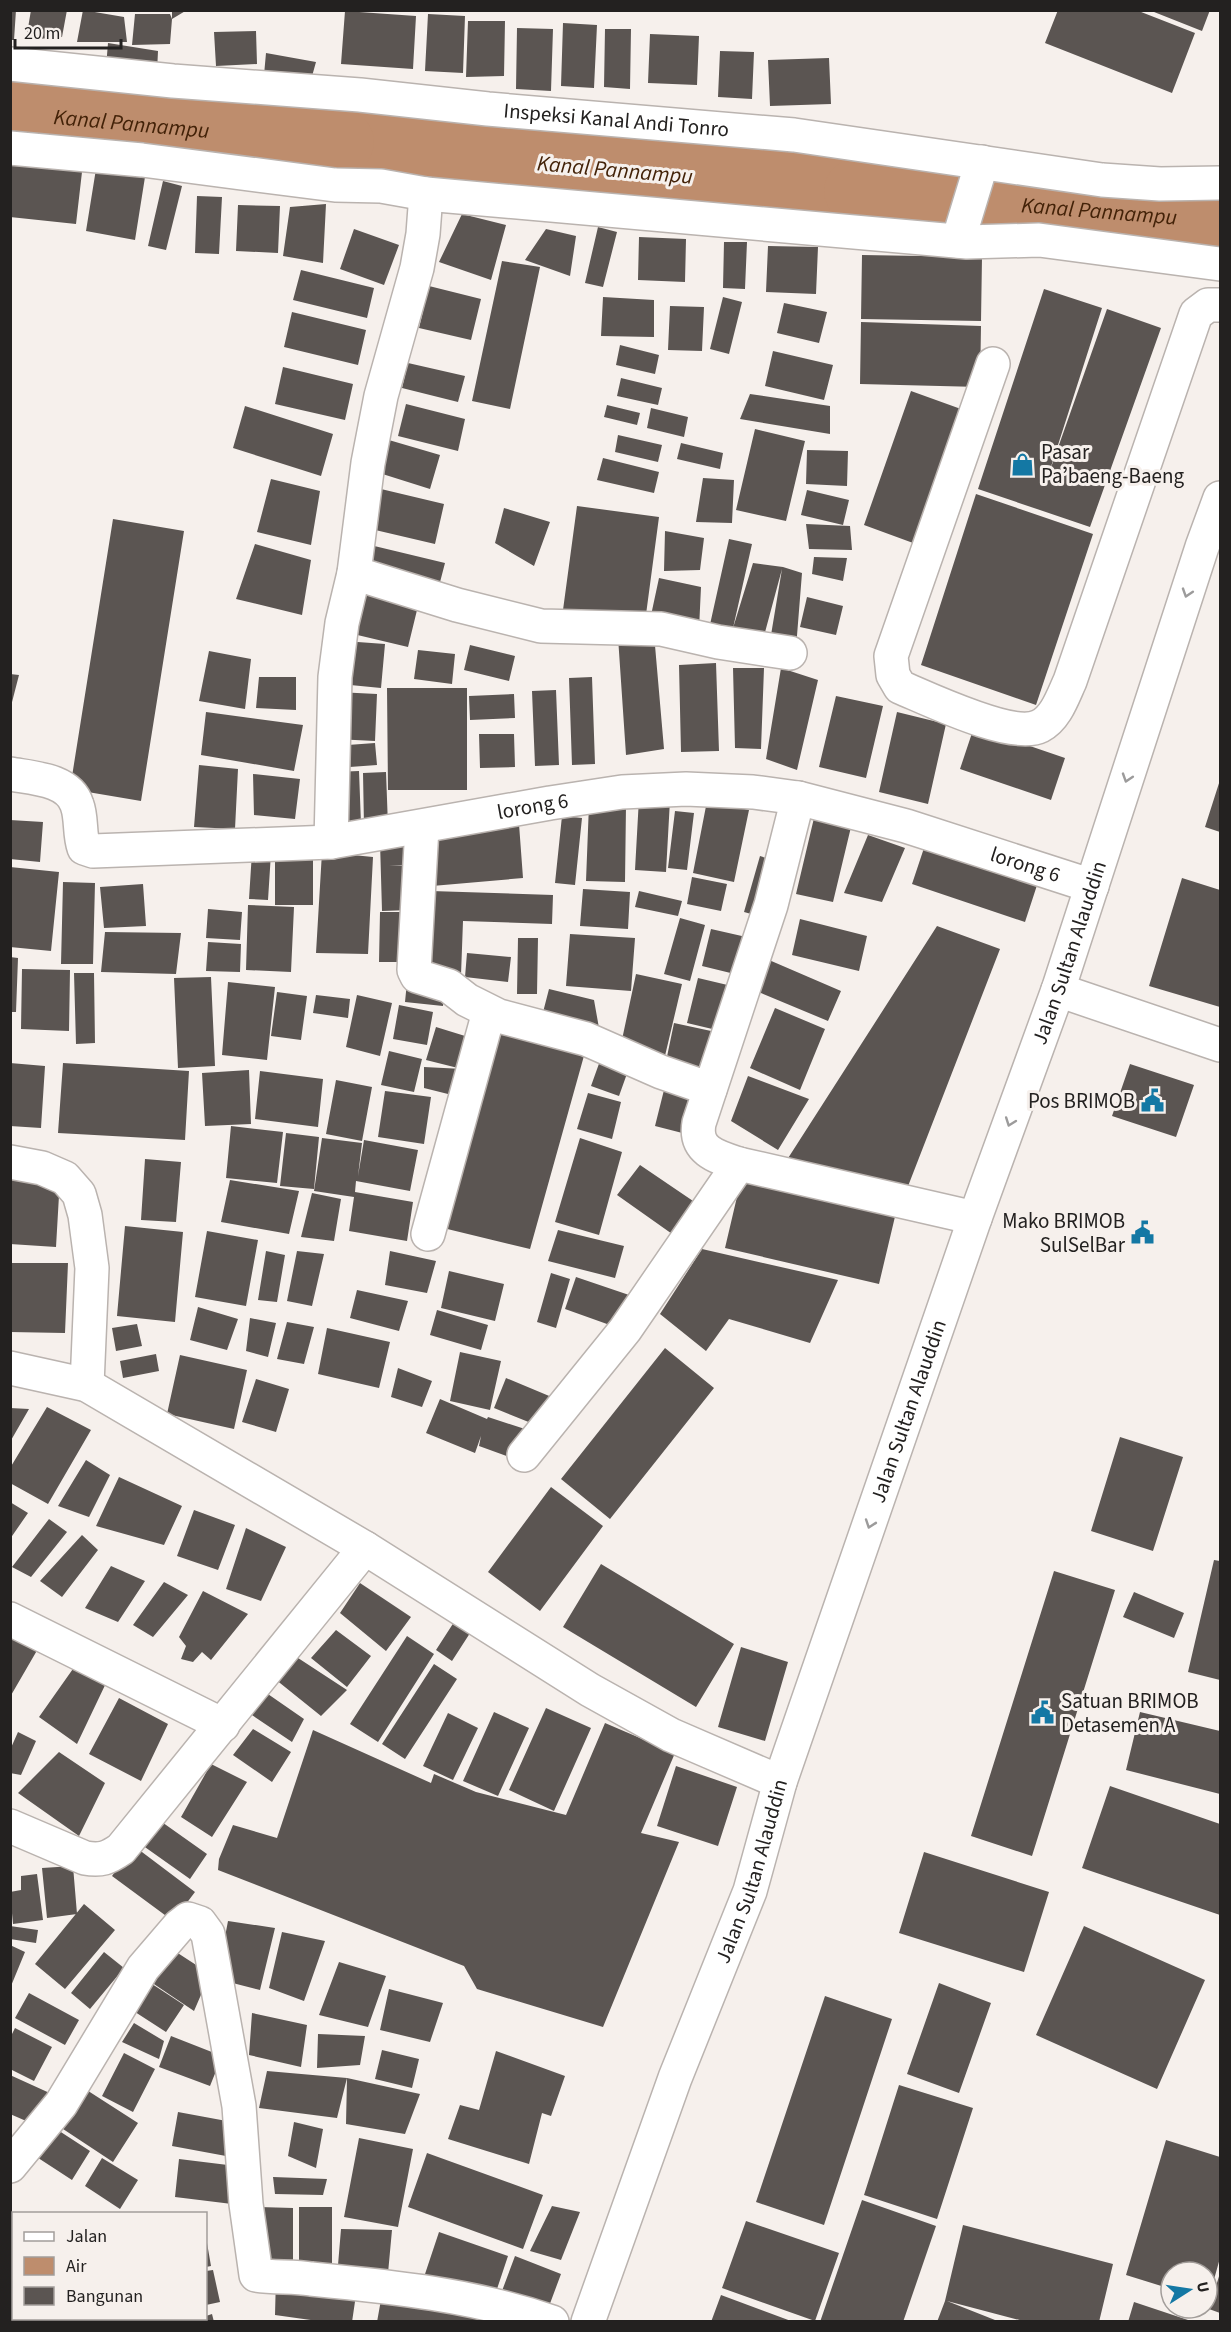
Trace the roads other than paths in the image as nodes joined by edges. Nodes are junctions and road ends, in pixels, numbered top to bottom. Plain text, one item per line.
1 (10, 64) edge
2 (10, 148) edge
3 (980, 168) junction
4 (1221, 183) edge
5 (426, 194) junction
6 (962, 231) junction
7 (1221, 264) edge
8 (1221, 305) edge
9 (993, 364) dead end
10 (1221, 498) edge
11 (1211, 550) edge
12 (354, 573) junction
13 (790, 653) dead end
14 (10, 774) edge
15 (798, 798) junction
16 (422, 827) junction
17 (331, 843) junction
18 (1092, 886) junction
19 (1058, 990) junction
20 (489, 1012) junction
21 (1221, 1045) edge
22 (710, 1089) junction
23 (10, 1162) edge
24 (739, 1164) junction
25 (975, 1218) junction
26 (428, 1234) dead end
27 (10, 1368) edge
28 (87, 1385) junction
29 (524, 1455) dead end
30 (364, 1548) junction
31 (10, 1620) edge
32 (223, 1725) junction
33 (780, 1782) junction
34 (10, 1826) edge
35 (10, 2166) edge
36 (552, 2322) edge
37 (588, 2322) edge

1 - 3 street, Inspeksi Kanal Andi Tonro
2 - 5 street
3 - 4 street, Inspeksi Kanal Andi Tonro
3 - 6 street
5 - 6 street
5 - 12 street
6 - 7 street
8 - 9 street
10 - 11 street, Jalan Sultan Alauddin
11 -> 18 street, Jalan Sultan Alauddin
12 - 13 street
12 - 17 street
14 - 17 street, lorong 6
15 - 16 street, lorong 6
15 - 18 street, lorong 6
15 - 22 street
16 - 17 street, lorong 6
16 - 20 street
18 - 19 street, Jalan Sultan Alauddin
19 - 21 street
19 -> 25 street, Jalan Sultan Alauddin
20 - 22 street
20 - 26 street
22 - 24 street
23 - 28 street
24 - 25 street
24 - 29 street
25 -> 33 street, Jalan Sultan Alauddin
27 - 28 street
28 - 30 street
30 - 32 street
30 - 33 street
31 - 32 street
32 - 34 street
33 - 37 street, Jalan Sultan Alauddin
35 - 36 street

